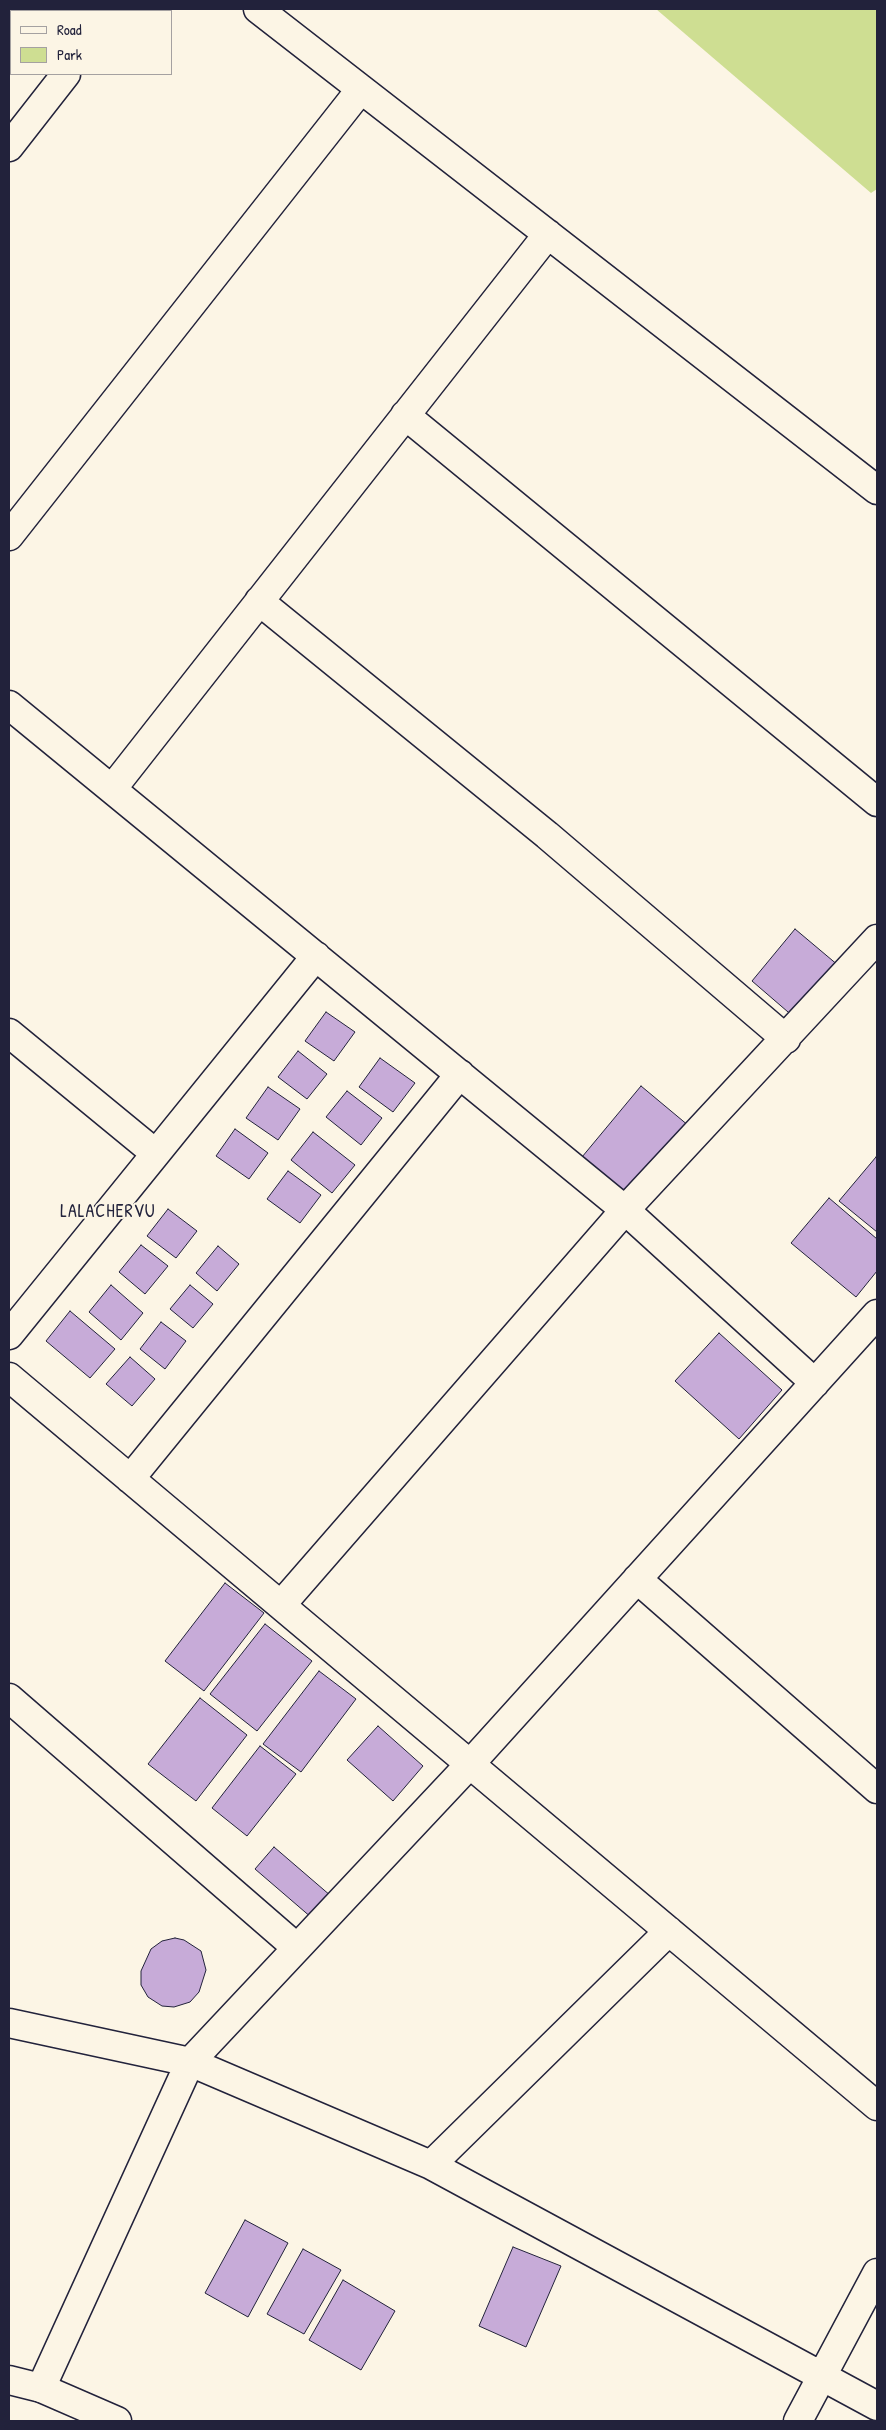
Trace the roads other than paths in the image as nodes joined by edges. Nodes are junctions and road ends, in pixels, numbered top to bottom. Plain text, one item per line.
1 (258, 9) edge
2 (65, 75) edge
3 (361, 88) junction
4 (9, 147) edge
5 (548, 234) junction
6 (405, 415) junction
7 (877, 490) edge
8 (9, 536) edge
9 (259, 601) junction
10 (9, 705) edge
11 (112, 790) junction
12 (877, 802) edge
13 (877, 939) edge
14 (316, 956) junction
15 (9, 1033) edge
16 (786, 1039) junction
17 (460, 1074) junction
18 (155, 1153) junction
19 (625, 1210) junction
20 (877, 1314) edge
21 (9, 1335) edge
22 (9, 1377) edge
23 (815, 1382) junction
24 (130, 1479) junction
25 (636, 1580) junction
26 (280, 1605) junction
27 (9, 1698) edge
28 (470, 1764) junction
29 (877, 1789) edge
30 (669, 1931) junction
31 (297, 1948) junction
32 (9, 2023) edge
33 (190, 2062) junction
34 (877, 2106) edge
35 (431, 2165) junction
36 (877, 2273) edge
37 (822, 2376) junction
38 (9, 2380) edge
39 (41, 2388) junction
40 (877, 2406) edge
41 (117, 2421) edge
42 (798, 2421) edge

1 - 3 street
2 - 4 street
3 - 5 street
3 - 8 street
5 - 6 street
5 - 7 street
6 - 9 street
6 - 12 street
9 - 11 street
9 - 16 street
10 - 11 street
11 - 14 street
13 - 16 street
14 - 17 street
14 - 18 street
15 - 18 street
16 - 19 street
17 - 19 street
17 - 24 street
18 - 21 street
19 - 23 street
19 - 26 street
20 - 23 street
22 - 24 street
23 - 25 street
24 - 26 street
25 - 28 street
25 - 29 street
26 - 28 street
27 - 31 street
28 - 30 street
28 - 31 street
30 - 34 street
30 - 35 street
31 - 33 street
32 - 33 street
33 - 35 street
33 - 39 street
35 - 37 street
36 - 37 street
37 - 40 street
37 - 42 street
38 - 39 street
39 - 41 street

